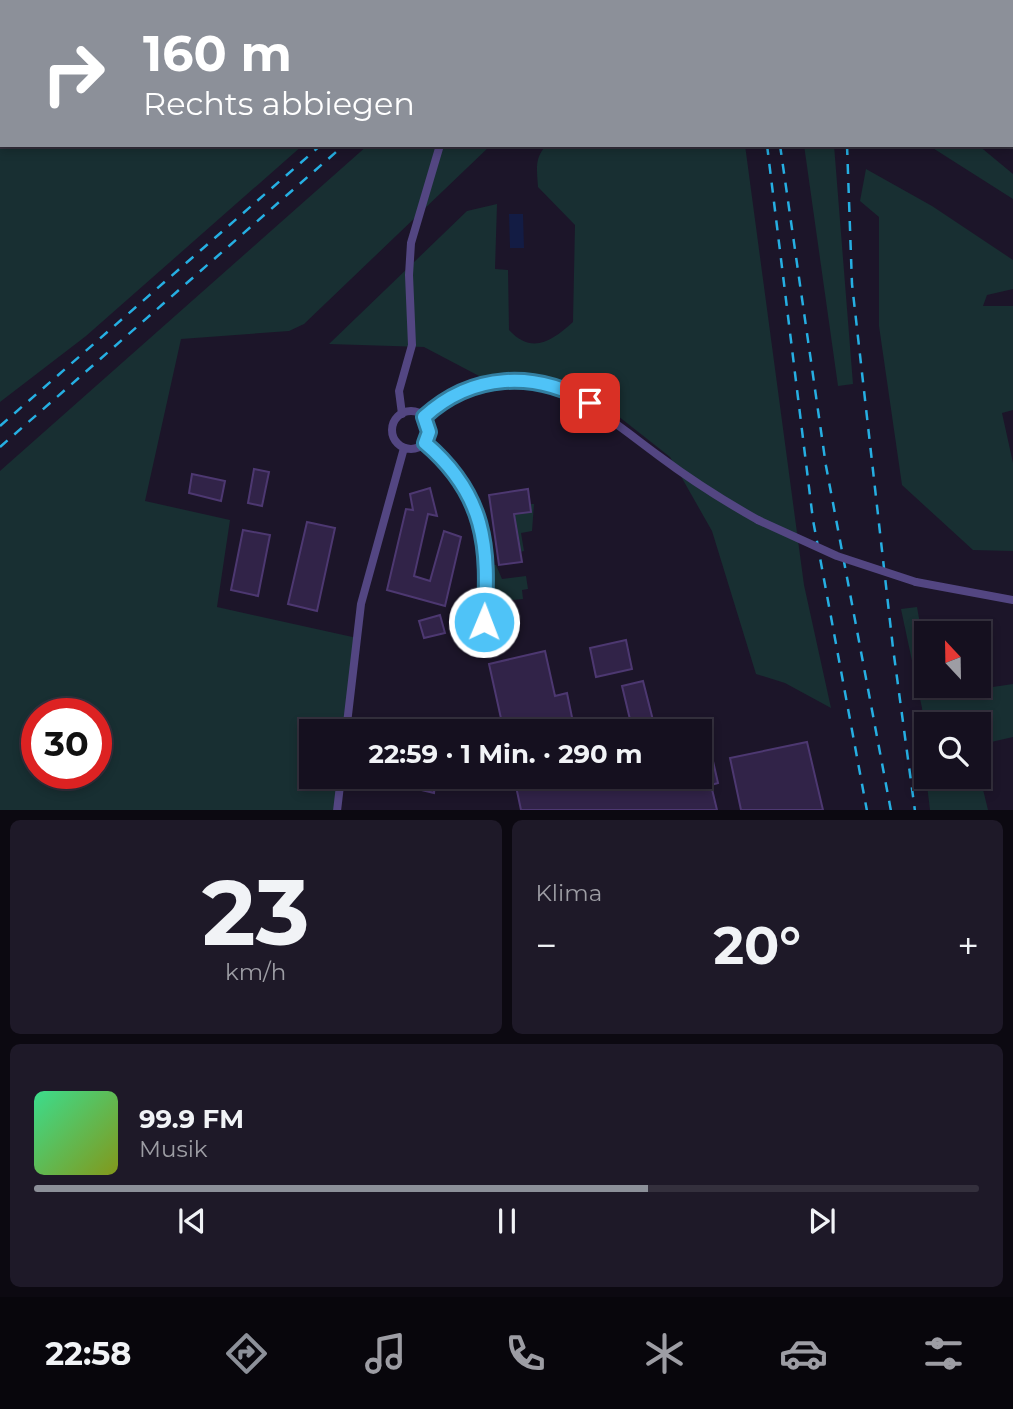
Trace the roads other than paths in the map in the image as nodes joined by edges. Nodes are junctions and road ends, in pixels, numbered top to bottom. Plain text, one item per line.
1 (439, 147) edge
2 (402, 414) junction
3 (424, 417) junction
4 (425, 443) junction
5 (404, 448) junction
6 (1013, 600) edge
7 (483, 635) dead end
8 (347, 719) edge
9 (340, 789) edge
10 (337, 810) edge

1 - 2 street
2 - 3 street
2 - 5 street
3 - 4 street
3 - 6 street, bridge
4 - 5 street
4 - 7 street
5 - 8 street
9 - 10 street

